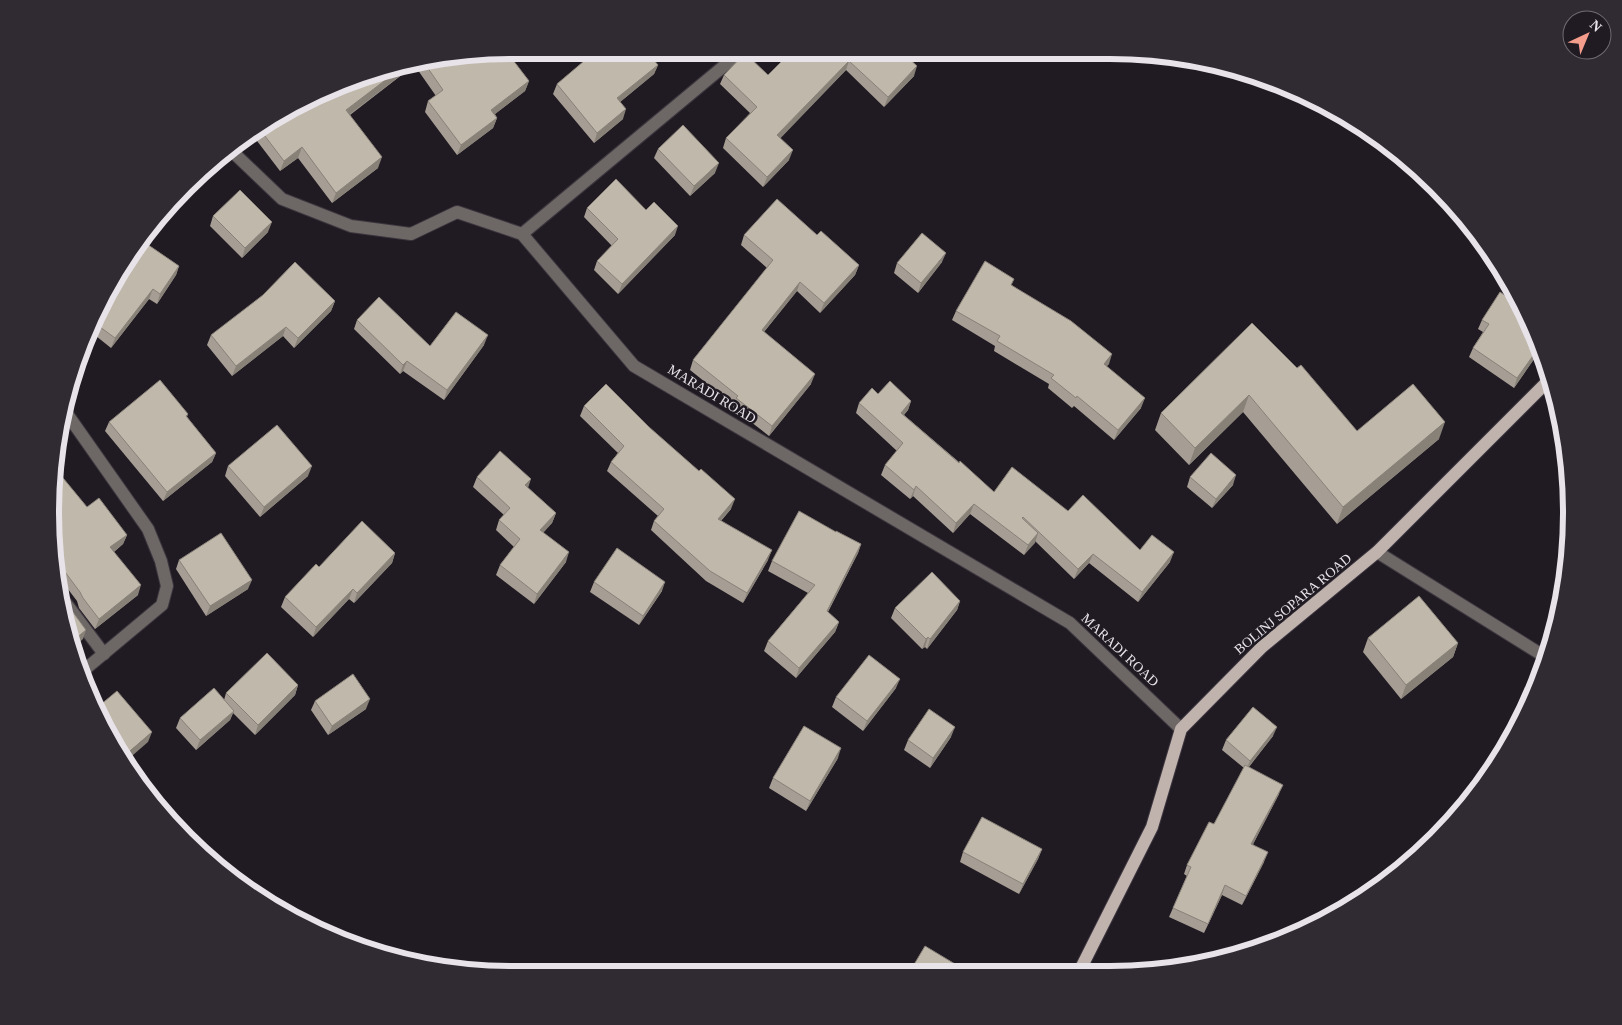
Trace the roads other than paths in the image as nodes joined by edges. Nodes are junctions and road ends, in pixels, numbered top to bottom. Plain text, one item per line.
1 (732, 59) edge
2 (235, 154) edge
3 (522, 234) junction
4 (1545, 384) edge
5 (69, 416) edge
6 (1377, 552) junction
7 (68, 606) edge
8 (104, 654) junction
9 (1540, 654) edge
10 (87, 668) edge
11 (1181, 729) junction
12 (1082, 966) edge

1 - 3 street
2 - 3 street
3 - 11 street, MARADI ROAD
4 - 6 main road, BOLINJ SOPARA ROAD
5 - 8 street
6 - 9 street
6 - 11 main road, BOLINJ SOPARA ROAD
7 - 8 street
8 - 10 street
11 - 12 main road, BOLINJ SOPARA ROAD

